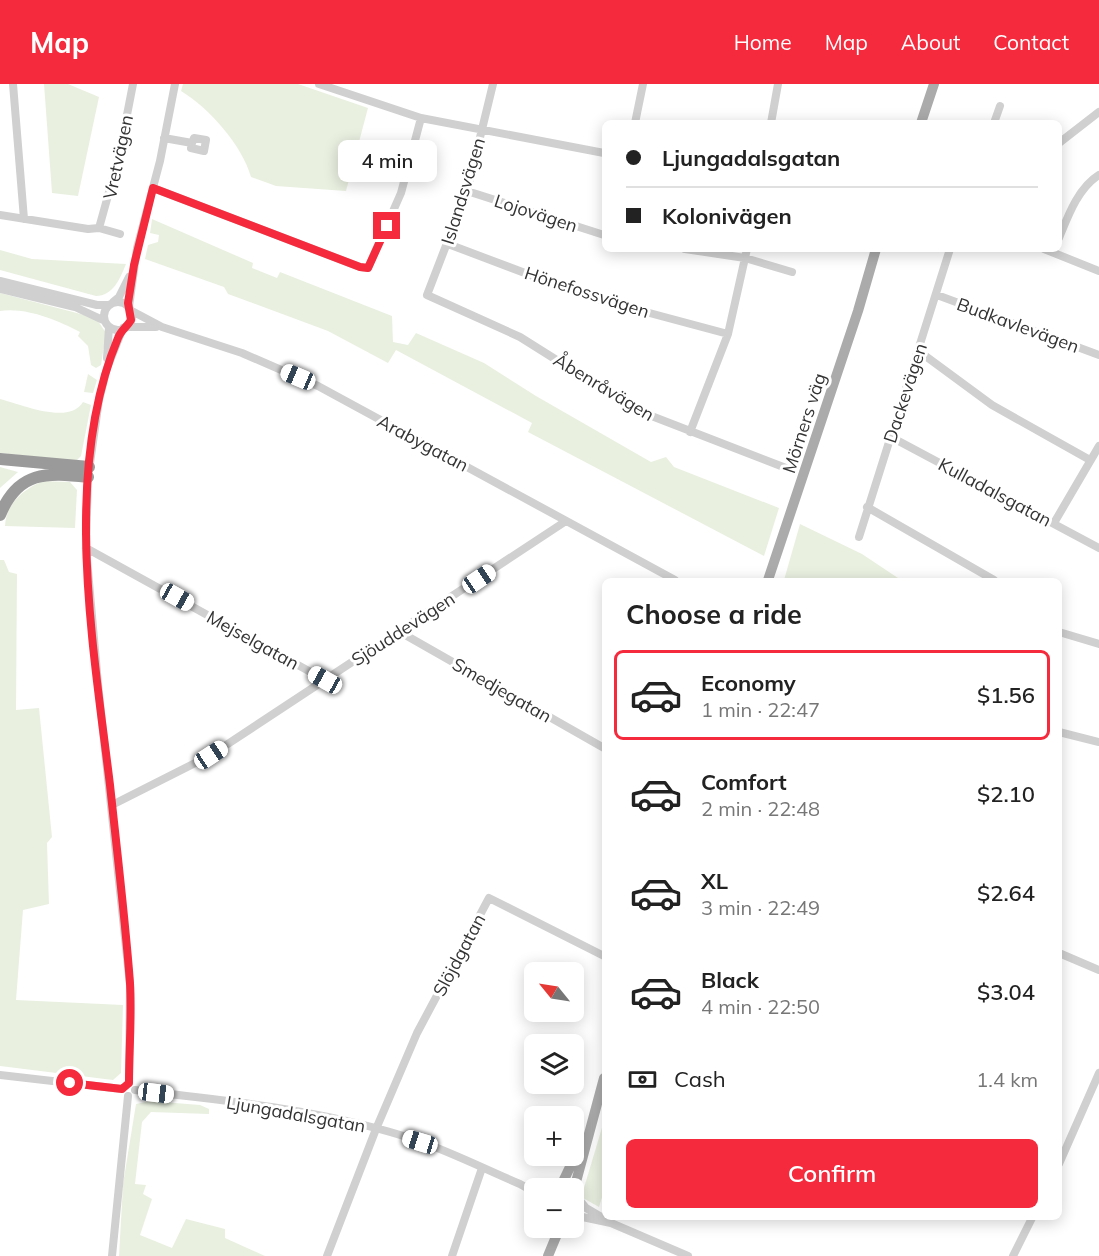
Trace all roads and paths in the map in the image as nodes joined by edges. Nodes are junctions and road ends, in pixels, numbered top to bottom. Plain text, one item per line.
1 (13, 84) edge
2 (133, 84) edge
3 (175, 84) edge
4 (319, 84) edge
5 (493, 84) edge
6 (643, 84) edge
7 (778, 84) edge
8 (934, 84) edge
9 (1000, 106) dead end
10 (1099, 112) edge
11 (421, 118) junction
12 (636, 120) edge
13 (772, 120) edge
14 (922, 120) edge
15 (995, 120) edge
16 (482, 130) junction
17 (164, 138) junction
18 (1062, 141) edge
19 (192, 143) dead end
20 (602, 153) edge
21 (1099, 175) edge
22 (153, 188) junction
23 (467, 191) junction
24 (0, 215) edge
25 (24, 219) junction
26 (99, 228) junction
27 (1062, 232) edge
28 (120, 234) dead end
29 (602, 234) edge
30 (448, 244) junction
31 (722, 252) edge
32 (875, 252) edge
33 (881, 252) edge
34 (949, 252) edge
35 (1056, 252) edge
36 (746, 254) edge
37 (134, 265) junction
38 (1099, 271) edge
39 (792, 272) dead end
40 (0, 281) edge
41 (0, 289) edge
42 (427, 295) joint
43 (937, 295) junction
44 (111, 304) junction
45 (130, 309) junction
46 (858, 311) junction
47 (107, 324) junction
48 (162, 327) junction
49 (124, 328) junction
50 (728, 334) junction
51 (920, 352) junction
52 (1099, 355) edge
53 (107, 368) junction
54 (690, 432) junction
55 (891, 438) junction
56 (1099, 446) edge
57 (0, 459) edge
58 (1090, 460) junction
59 (786, 468) dead end
60 (88, 472) junction
61 (867, 507) junction
62 (0, 514) edge
63 (566, 521) junction
64 (1054, 523) junction
65 (859, 537) dead end
66 (86, 548) junction
67 (1099, 548) edge
68 (671, 578) edge
69 (771, 578) edge
70 (991, 578) edge
71 (400, 632) junction
72 (1062, 633) edge
73 (1099, 644) edge
74 (325, 680) junction
75 (1062, 733) edge
76 (1099, 742) edge
77 (602, 747) edge
78 (112, 805) junction
79 (1062, 954) edge
80 (602, 955) edge
81 (1099, 970) edge
82 (1099, 1074) edge
83 (0, 1075) edge
84 (602, 1085) edge
85 (128, 1089) junction
86 (601, 1089) junction
87 (376, 1129) junction
88 (1062, 1157) edge
89 (482, 1168) junction
90 (566, 1178) edge
91 (577, 1178) edge
92 (520, 1184) junction
93 (524, 1185) edge
94 (524, 1186) edge
95 (584, 1205) edge
96 (584, 1217) edge
97 (602, 1218) edge
98 (606, 1220) edge
99 (1031, 1220) edge
100 (611, 1223) junction
101 (550, 1238) edge
102 (555, 1238) edge
103 (112, 1256) edge
104 (327, 1256) edge
105 (452, 1256) edge
106 (546, 1256) edge
107 (688, 1256) edge
108 (1013, 1256) edge

1 - 25 street
2 - 26 street, Vretvägen
3 - 17 street
4 - 11 street
5 - 16 street, Islandsvägen
6 - 12 street
7 - 13 street
8 - 14 main road
9 - 15 street
10 - 18 street
11 - 16 street
11 - 22 street
16 - 20 street
16 - 23 street, Islandsvägen
17 - 19 street
17 - 22 street
21 - 27 street
22 - 37 street
23 - 29 street, Lojovägen
23 - 30 street, Islandsvägen
24 - 25 street
25 - 26 street
26 - 28 street
30 - 42 street, Islandsvägen
30 - 50 street, Hönefossvägen
31 - 36 street
32 - 46 main road, Mörners väg
33 - 46 main road, Mörners väg
34 - 43 street, Dackevägen
35 - 38 street
36 - 39 street
36 - 50 street
37 - 44 street
37 - 45 street
40 - 44 street
41 - 47 street
42 - 54 street, Åbenråvägen
43 - 51 street, Dackevägen
43 - 52 street, Budkavlevägen
44 - 45 street
44 - 47 street
45 - 48 street, Arabygatan
45 - 49 street
46 - 69 main road, Mörners väg
47 - 49 street
47 - 53 street
48 - 49 street, Arabygatan
48 - 63 street, Arabygatan
49 - 53 street
50 - 54 street
51 - 55 street, Dackevägen
51 - 58 street
53 - 60 street
54 - 59 street, Åbenråvägen
55 - 61 street, Dackevägen
55 - 64 street, Kulladalsgatan
56 - 58 street
57 - 60 highway
58 - 64 street
60 - 62 highway
60 - 66 street
61 - 65 street, Dackevägen
61 - 70 street
63 - 68 street, Arabygatan
63 - 71 street, Sjöuddevägen
64 - 67 street, Kulladalsgatan
66 - 74 street, Mejselgatan
66 - 78 street
71 - 74 street, Sjöuddevägen
71 - 77 street, Smedjegatan
72 - 73 street
74 - 78 street, Sjöuddevägen
75 - 76 street
78 - 85 street
79 - 81 street
80 - 87 street, Slöjdgatan
82 - 88 street
83 - 85 street, Ljungadalsgatan
84 - 86 main road
85 - 87 street, Ljungadalsgatan
85 - 103 street
86 - 90 main road
86 - 91 main road
87 - 89 street, Ljungadalsgatan
87 - 104 street
89 - 92 street, Ljungadalsgatan
89 - 105 street
92 - 93 street, Ljungadalsgatan
92 - 94 street, Ljungadalsgatan
95 - 97 street
96 - 100 street
98 - 100 street
99 - 108 street
100 - 107 street
101 - 106 main road
102 - 106 main road

